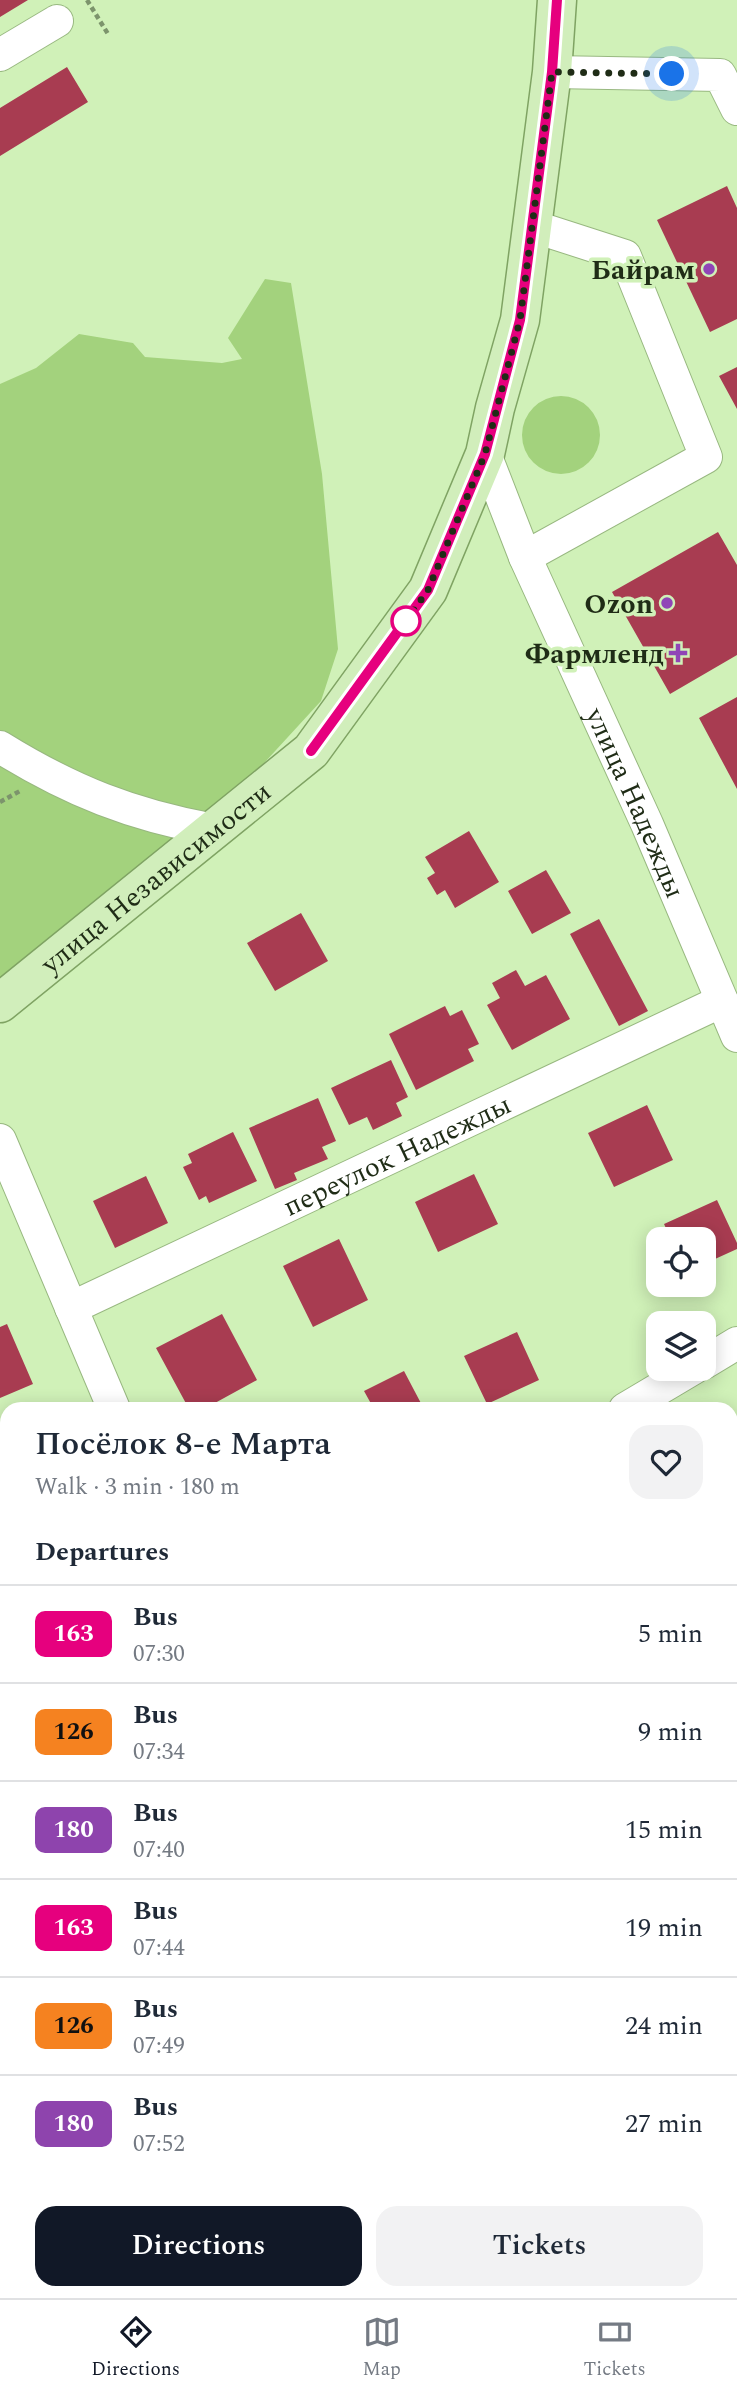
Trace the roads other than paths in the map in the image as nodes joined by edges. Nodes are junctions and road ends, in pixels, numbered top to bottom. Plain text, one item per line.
1 (557, 0) edge
2 (57, 21) dead end
3 (0, 55) edge
4 (552, 72) junction
5 (737, 109) edge
6 (532, 226) junction
7 (485, 454) junction
8 (525, 557) junction
9 (0, 747) edge
10 (214, 830) junction
11 (722, 1002) junction
12 (0, 1003) edge
13 (737, 1036) edge
14 (0, 1140) edge
15 (71, 1308) junction
16 (737, 1343) edge
17 (716, 1356) edge
18 (672, 1381) edge
19 (111, 1402) edge
20 (637, 1402) edge

1 - 4 main road, улица Независимости
2 - 3 street
4 - 5 street
4 - 6 main road, улица Независимости
6 - 7 main road, улица Независимости
6 - 8 street
7 - 8 street, улица Надежды
7 - 10 main road, улица Независимости
8 - 11 street, улица Надежды
9 - 10 street
10 - 12 main road, улица Независимости
11 - 13 street, улица Надежды
11 - 15 street, переулок Надежды
14 - 15 street
15 - 19 street
16 - 17 street
18 - 20 street

